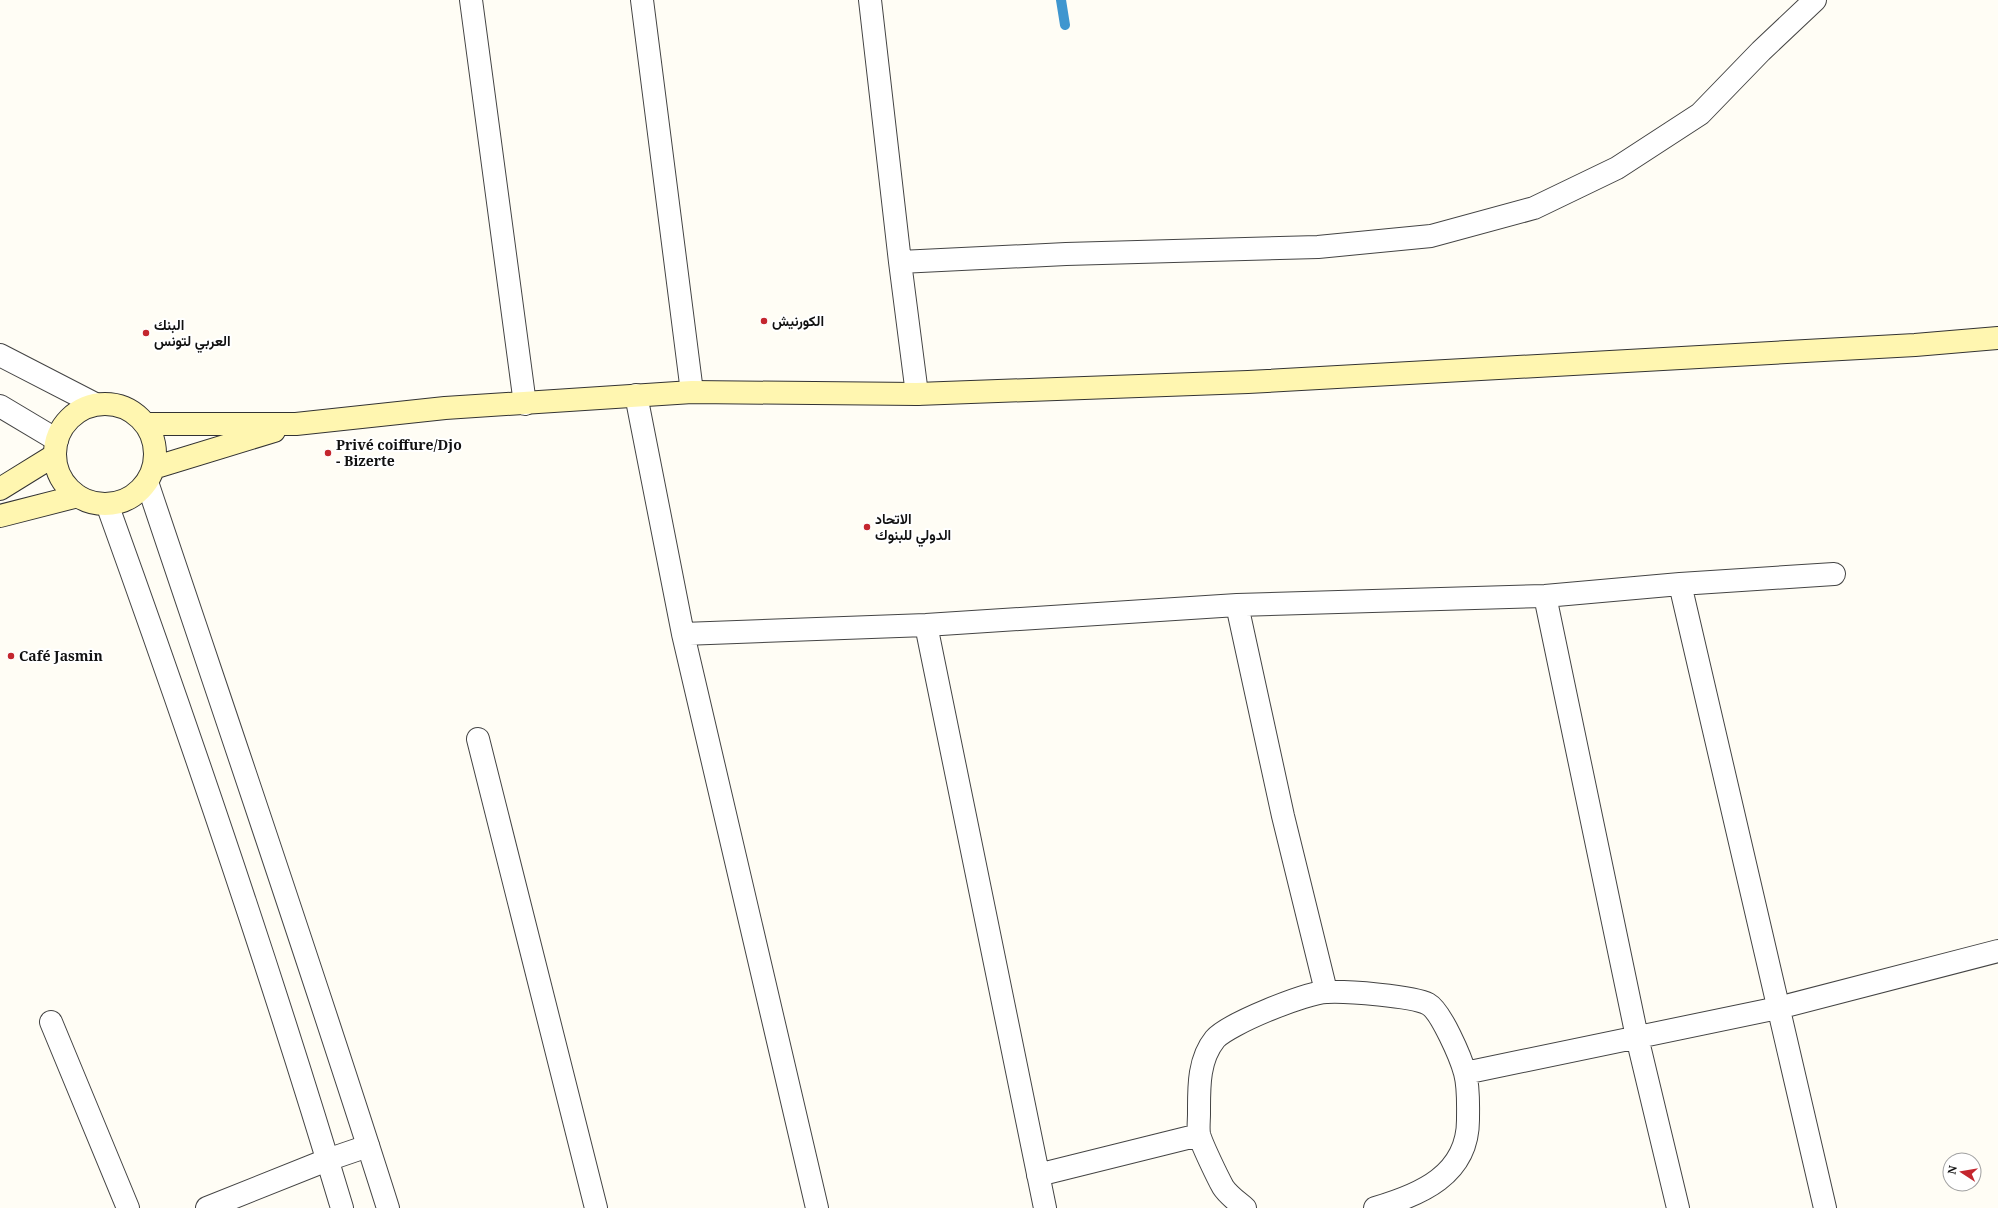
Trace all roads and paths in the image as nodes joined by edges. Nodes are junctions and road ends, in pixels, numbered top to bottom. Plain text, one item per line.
1 (471, 0) edge
2 (642, 0) edge
3 (870, 0) edge
4 (1815, 0) edge
5 (900, 262) junction
6 (1998, 338) edge
7 (0, 355) edge
8 (692, 392) junction
9 (917, 394) junction
10 (636, 395) junction
11 (95, 404) junction
12 (525, 404) junction
13 (0, 406) edge
14 (146, 424) junction
15 (296, 424) junction
16 (56, 447) junction
17 (150, 475) junction
18 (0, 489) edge
19 (78, 496) junction
20 (107, 504) junction
21 (0, 516) edge
22 (1834, 574) dead end
23 (1680, 584) junction
24 (1545, 596) junction
25 (1237, 605) junction
26 (926, 625) junction
27 (683, 634) junction
28 (478, 739) dead end
29 (1998, 951) edge
30 (1326, 991) junction
31 (1778, 1008) junction
32 (50, 1022) dead end
33 (1637, 1037) junction
34 (1465, 1073) junction
35 (1200, 1135) junction
36 (368, 1146) junction
37 (328, 1160) junction
38 (1038, 1175) junction
39 (128, 1208) edge
40 (207, 1208) edge
41 (342, 1208) edge
42 (388, 1208) edge
43 (596, 1208) edge
44 (817, 1208) edge
45 (1045, 1208) edge
46 (1245, 1208) edge
47 (1375, 1208) edge
48 (1678, 1208) edge
49 (1825, 1208) edge

1 - 12 street
2 - 8 street
3 - 5 street
4 - 5 street
5 - 9 street
6 - 9 main road
7 - 11 street
8 - 9 main road
8 - 10 main road
10 - 12 main road
10 - 27 street
11 - 14 main road
11 - 16 main road
12 - 15 main road
13 - 16 street
14 - 15 main road
14 - 17 main road
15 - 17 main road
16 - 18 main road
16 - 19 main road
17 - 20 main road
17 - 36 street
19 - 20 main road
19 - 21 main road
20 - 37 street
22 - 23 street
23 - 24 street
23 - 31 street
24 - 25 street
24 - 33 street
25 - 26 street
25 - 30 street
26 - 27 street
26 - 38 street
27 - 44 street
28 - 43 street
29 - 31 street
30 - 34 street
30 - 35 street
31 - 33 street
31 - 49 street
32 - 39 street
33 - 34 street
33 - 48 street
34 - 47 street
35 - 38 street
35 - 46 street
36 - 37 street
36 - 42 street
37 - 40 street
37 - 41 street
38 - 45 street

